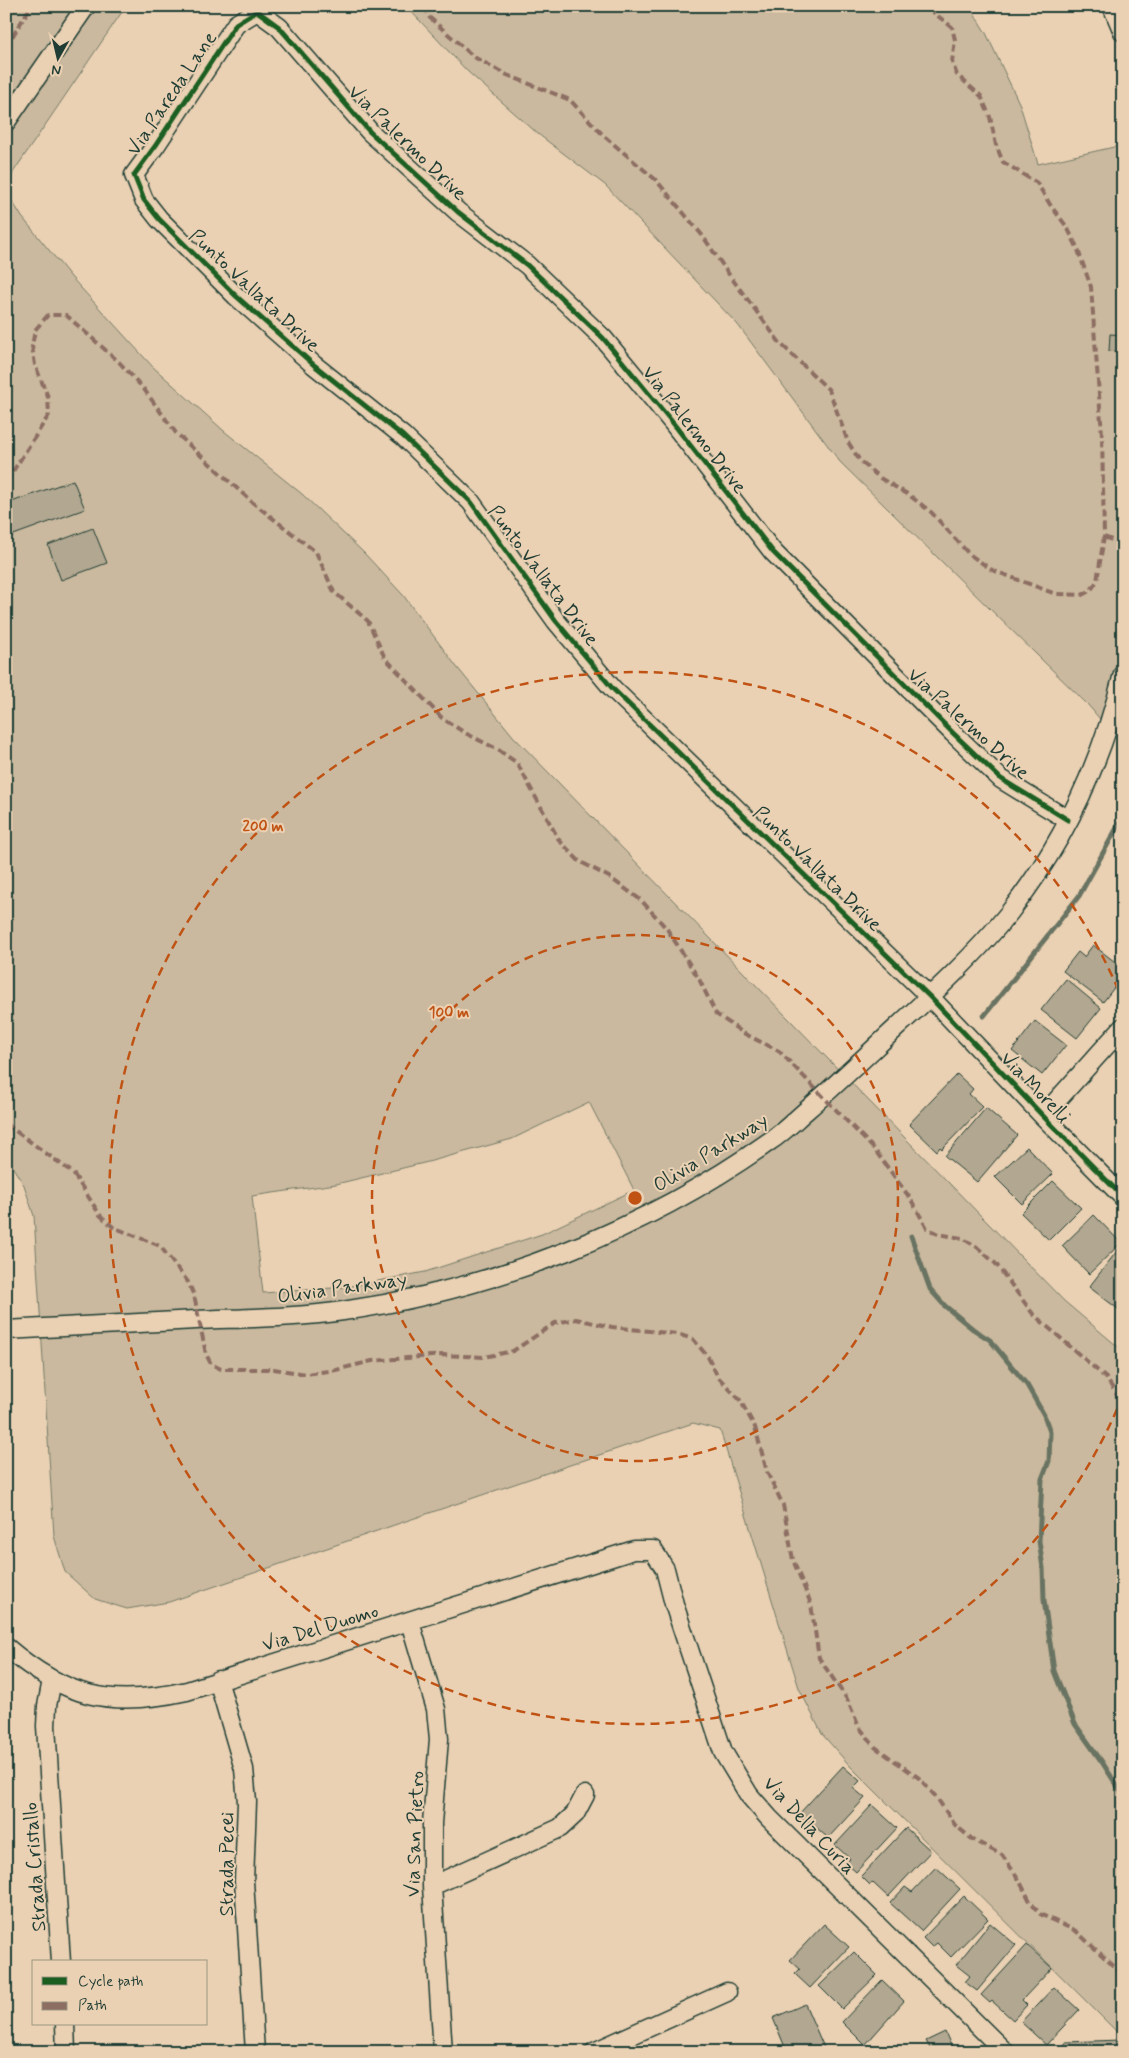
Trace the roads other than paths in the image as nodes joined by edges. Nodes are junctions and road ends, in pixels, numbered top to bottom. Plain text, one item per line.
1 (86, 6) edge
2 (1112, 6) edge
3 (257, 11) joint
4 (1123, 32) edge
5 (6, 122) edge
6 (134, 175) joint
7 (1123, 674) edge
8 (1068, 820) junction
9 (930, 997) junction
10 (1123, 1027) edge
11 (1043, 1116) junction
12 (1123, 1196) edge
13 (6, 1330) edge
14 (653, 1550) joint
15 (410, 1622) junction
16 (6, 1647) edge
17 (52, 1680) junction
18 (218, 1680) junction
19 (585, 1795) dead end
20 (432, 1886) junction
21 (61, 1960) edge
22 (727, 1992) dead end
23 (65, 2026) edge
24 (66, 2052) edge
25 (255, 2052) edge
26 (443, 2052) edge
27 (594, 2052) edge
28 (1005, 2052) edge

1 - 5 street
2 - 4 street
3 - 6 street, Via Pareda Lane
3 - 8 street, Via Palermo Drive
6 - 9 street, Punto Vallata Drive
7 - 8 street, Olivia Parkway
8 - 9 street, Olivia Parkway
9 - 11 street, Via Morelli
9 - 13 street, Olivia Parkway
10 - 11 street
11 - 12 street, Via Morelli
14 - 15 street, Via Del Duomo
14 - 28 street, Via Della Curia
15 - 18 street, Via Del Duomo
15 - 20 street, Via San Pietro
16 - 17 street, Via Del Duomo
17 - 18 street, Via Del Duomo
17 - 21 street, Strada Cristallo
18 - 25 street, Strada Pecei
19 - 20 street
20 - 26 street, Via San Pietro
22 - 27 street
23 - 24 street

